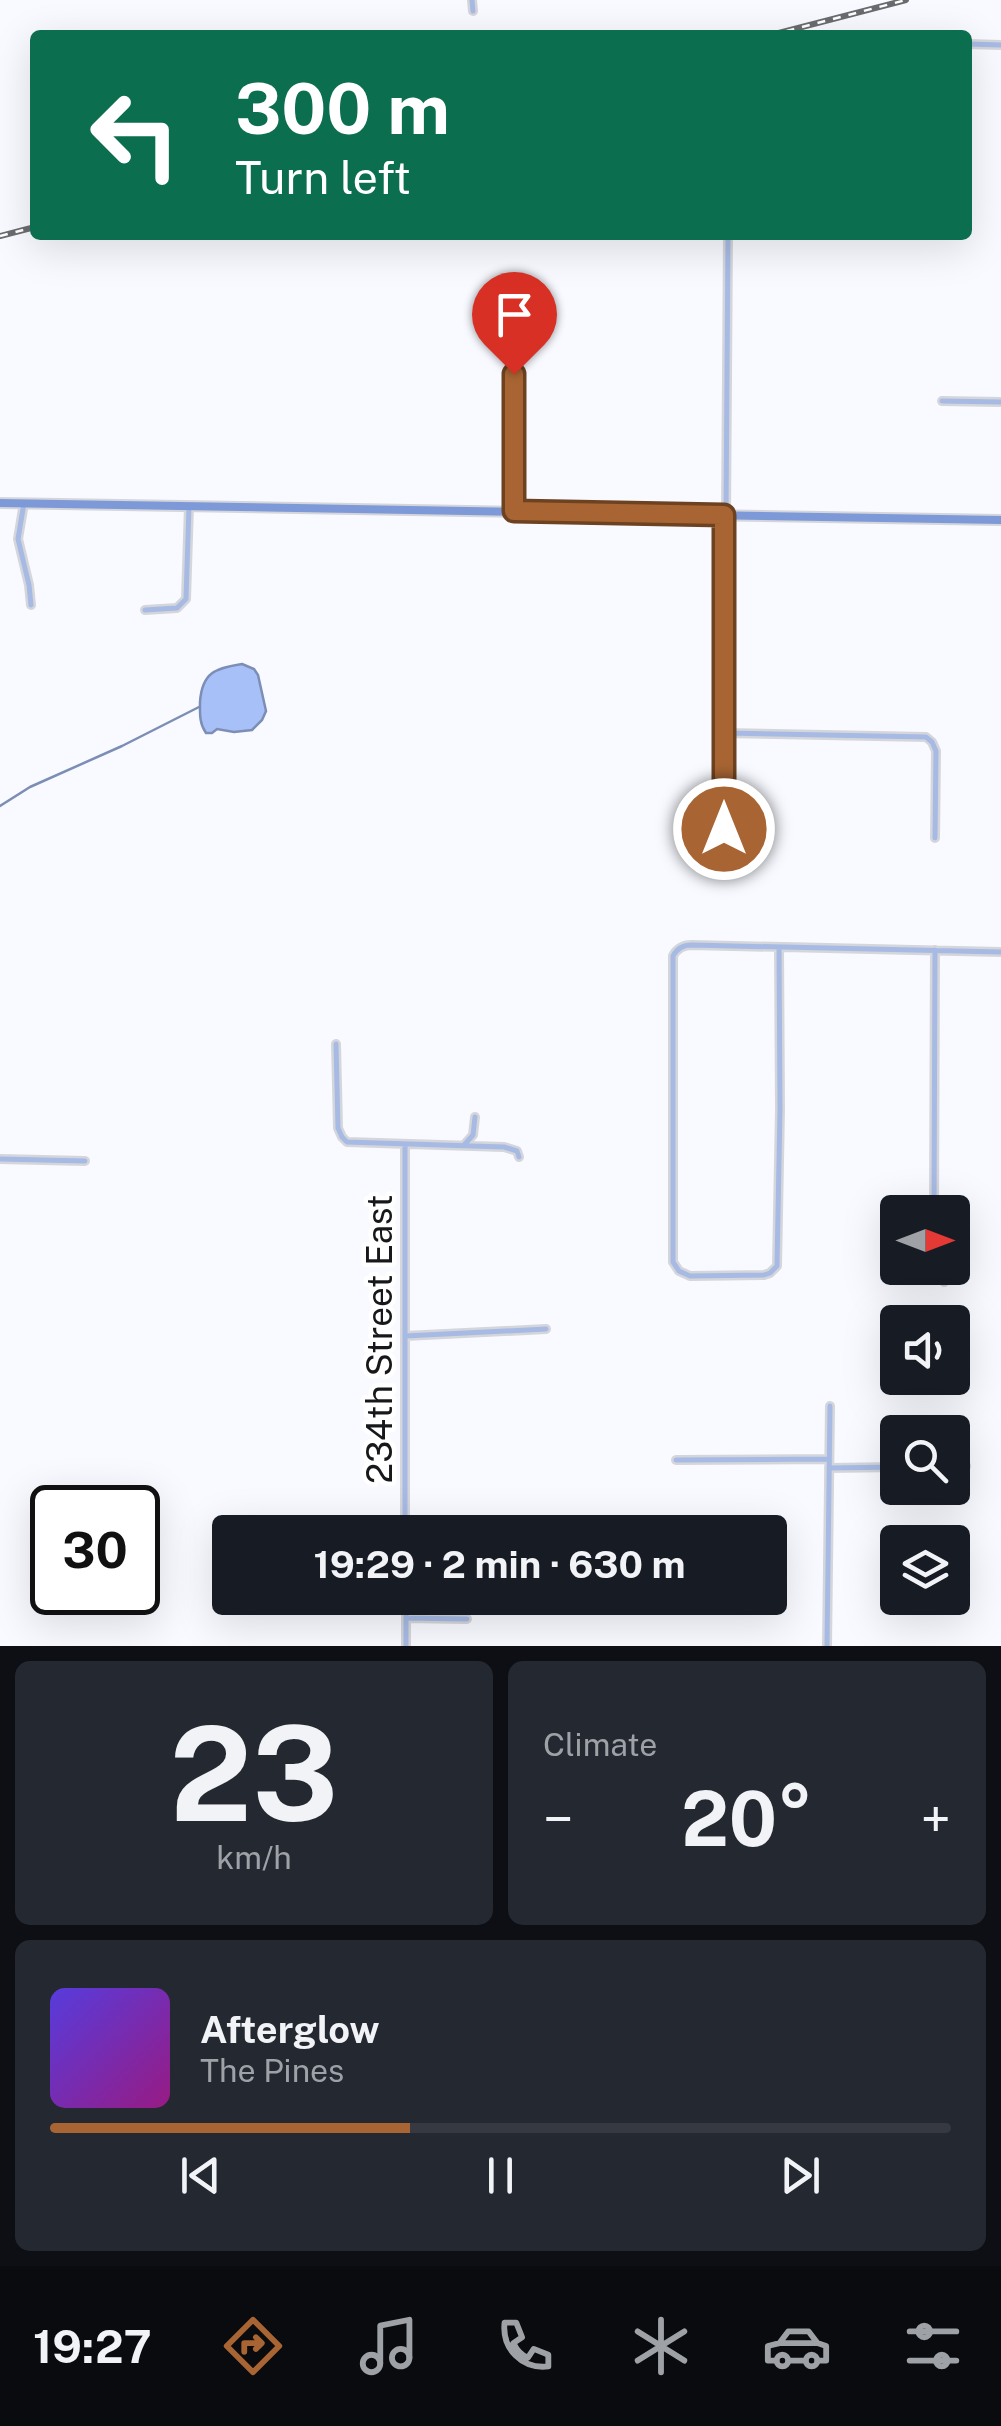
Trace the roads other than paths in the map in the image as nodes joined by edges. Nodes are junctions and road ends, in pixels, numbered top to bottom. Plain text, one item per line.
1 (472, 0) edge
2 (473, 10) dead end
3 (972, 44) edge
4 (1001, 45) edge
5 (728, 240) edge
6 (518, 319) dead end
7 (942, 402) dead end
8 (1001, 402) edge
9 (0, 502) edge
10 (24, 503) junction
11 (188, 506) junction
12 (514, 511) junction
13 (725, 515) junction
14 (1001, 520) edge
15 (31, 605) dead end
16 (145, 610) dead end
17 (724, 733) junction
18 (724, 829) dead end
19 (936, 838) dead end
20 (779, 947) junction
21 (935, 950) junction
22 (1001, 952) edge
23 (336, 1044) dead end
24 (475, 1117) dead end
25 (465, 1144) junction
26 (405, 1145) junction
27 (519, 1156) dead end
28 (0, 1160) edge
29 (85, 1161) dead end
30 (934, 1195) edge
31 (546, 1329) dead end
32 (405, 1336) junction
33 (830, 1406) dead end
34 (676, 1460) dead end
35 (828, 1460) junction
36 (880, 1467) edge
37 (829, 1468) junction
38 (406, 1515) edge
39 (406, 1618) joint
40 (467, 1620) dead end
41 (406, 1646) edge
42 (827, 1646) edge

1 - 2 street
3 - 4 street
5 - 13 street
6 - 12 street
7 - 8 street
9 - 10 main road
10 - 11 main road
10 - 15 street
11 - 12 main road
11 - 16 street
12 - 13 main road
13 - 14 main road
13 - 17 street
17 - 18 street
17 - 19 street
20 - 20 street
20 - 21 street
21 - 22 street
21 - 30 street
23 - 26 street
24 - 25 street
25 - 26 street
25 - 27 street
26 - 32 street, 234th Street East
28 - 29 street
31 - 32 street
32 - 38 street, 234th Street East
33 - 35 street
34 - 35 street
35 - 37 street
36 - 37 street
37 - 42 street
39 - 40 street
39 - 41 street

